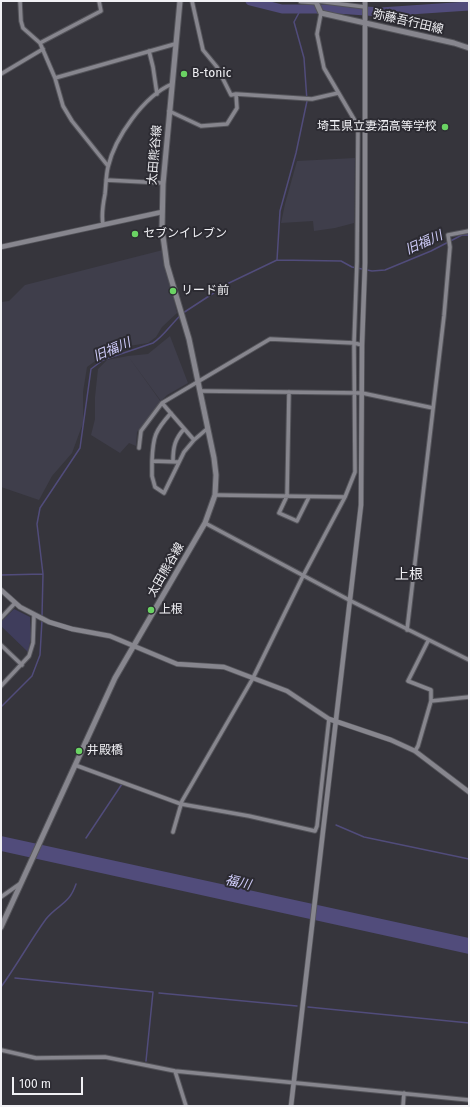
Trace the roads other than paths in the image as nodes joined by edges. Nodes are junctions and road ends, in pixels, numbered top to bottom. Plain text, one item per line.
1 (20, 1) edge
2 (99, 1) edge
3 (180, 1) edge
4 (192, 1) edge
5 (301, 1) edge
6 (365, 1) edge
7 (316, 2) edge
8 (365, 7) junction
9 (321, 13) junction
10 (365, 23) junction
11 (40, 43) junction
12 (175, 44) junction
13 (469, 48) edge
14 (43, 49) junction
15 (149, 51) junction
16 (1, 74) edge
17 (55, 78) junction
18 (172, 84) junction
19 (338, 93) junction
20 (156, 94) junction
21 (236, 94) junction
22 (169, 111) junction
23 (108, 166) junction
24 (106, 180) junction
25 (163, 183) junction
26 (162, 212) junction
27 (103, 224) junction
28 (469, 231) edge
29 (1, 247) edge
30 (354, 343) junction
31 (362, 344) junction
32 (198, 381) junction
33 (201, 391) junction
34 (289, 392) junction
35 (362, 393) junction
36 (354, 394) junction
37 (162, 403) junction
38 (433, 408) junction
39 (171, 413) junction
40 (208, 428) junction
41 (184, 429) junction
42 (194, 440) junction
43 (139, 448) dead end
44 (152, 461) junction
45 (173, 461) junction
46 (179, 462) junction
47 (214, 495) junction
48 (287, 496) junction
49 (309, 497) junction
50 (345, 497) junction
51 (205, 523) junction
52 (303, 576) junction
53 (1, 590) edge
54 (351, 600) junction
55 (15, 604) junction
56 (2, 615) edge
57 (35, 616) junction
58 (407, 630) junction
59 (428, 640) junction
60 (134, 646) junction
61 (2, 648) edge
62 (469, 660) edge
63 (22, 665) junction
64 (253, 678) junction
65 (1, 686) edge
66 (469, 697) edge
67 (431, 700) junction
68 (329, 719) junction
69 (336, 720) junction
70 (415, 751) junction
71 (75, 765) junction
72 (469, 792) edge
73 (181, 804) junction
74 (173, 832) dead end
75 (21, 883) junction
76 (1, 897) edge
77 (1, 927) edge
78 (1, 1050) edge
79 (175, 1071) junction
80 (294, 1082) junction
81 (404, 1093) junction
82 (469, 1100) edge
83 (186, 1106) edge
84 (291, 1106) edge
85 (403, 1106) edge

1 - 11 street
2 - 11 street
3 - 12 main road, 太田熊谷線
4 - 21 street
5 - 7 main road
6 - 8 street
7 - 8 street
7 - 9 main road
8 - 10 street
9 - 10 main road, 弥藤吾行田線
9 - 19 street
10 - 13 main road, 弥藤吾行田線
10 - 31 street
11 - 14 street
12 - 15 street
12 - 18 main road, 太田熊谷線
14 - 16 street
14 - 17 street
15 - 17 street
15 - 20 street
17 - 23 street
18 - 20 street
18 - 22 main road, 太田熊谷線
19 - 21 street
19 - 30 street
20 - 23 street
21 - 22 street
22 - 25 main road, 太田熊谷線
23 - 24 street
24 - 25 street
24 - 27 street
25 - 26 main road, 太田熊谷線
26 - 27 street
26 - 32 main road, 太田熊谷線
27 - 29 street
28 - 38 street
30 - 31 street
30 - 32 street
30 - 36 street
31 - 35 street
32 - 33 main road, 太田熊谷線
32 - 37 street
33 - 34 street
33 - 40 main road, 太田熊谷線
34 - 36 street
34 - 48 street
35 - 36 street
35 - 38 street
35 - 54 street
36 - 50 street
37 - 39 street
37 - 43 street
38 - 58 street
39 - 41 street
39 - 44 street
40 - 42 street
40 - 47 main road, 太田熊谷線
41 - 42 street
41 - 45 street
42 - 46 street
44 - 45 street
44 - 46 street
45 - 46 street
47 - 48 street
47 - 51 main road, 太田熊谷線
48 - 49 street
48 - 49 street
49 - 50 street
50 - 52 street
51 - 52 street
51 - 60 main road, 太田熊谷線
52 - 54 street
52 - 64 street
53 - 55 street
54 - 58 street
54 - 69 street
55 - 56 street
55 - 57 street
57 - 60 street
57 - 63 street
58 - 59 street
59 - 62 street
59 - 67 street
60 - 64 street
60 - 71 main road, 太田熊谷線
61 - 63 street
63 - 65 street
64 - 68 street
64 - 73 street
66 - 67 street
67 - 70 street
68 - 69 street
68 - 73 street
69 - 70 street
69 - 80 street
70 - 72 street
71 - 73 street
71 - 75 main road, 太田熊谷線
73 - 74 street
75 - 76 street
75 - 77 main road
78 - 79 street
79 - 80 street
79 - 83 street
80 - 81 street
80 - 84 street
81 - 82 street
81 - 85 street

